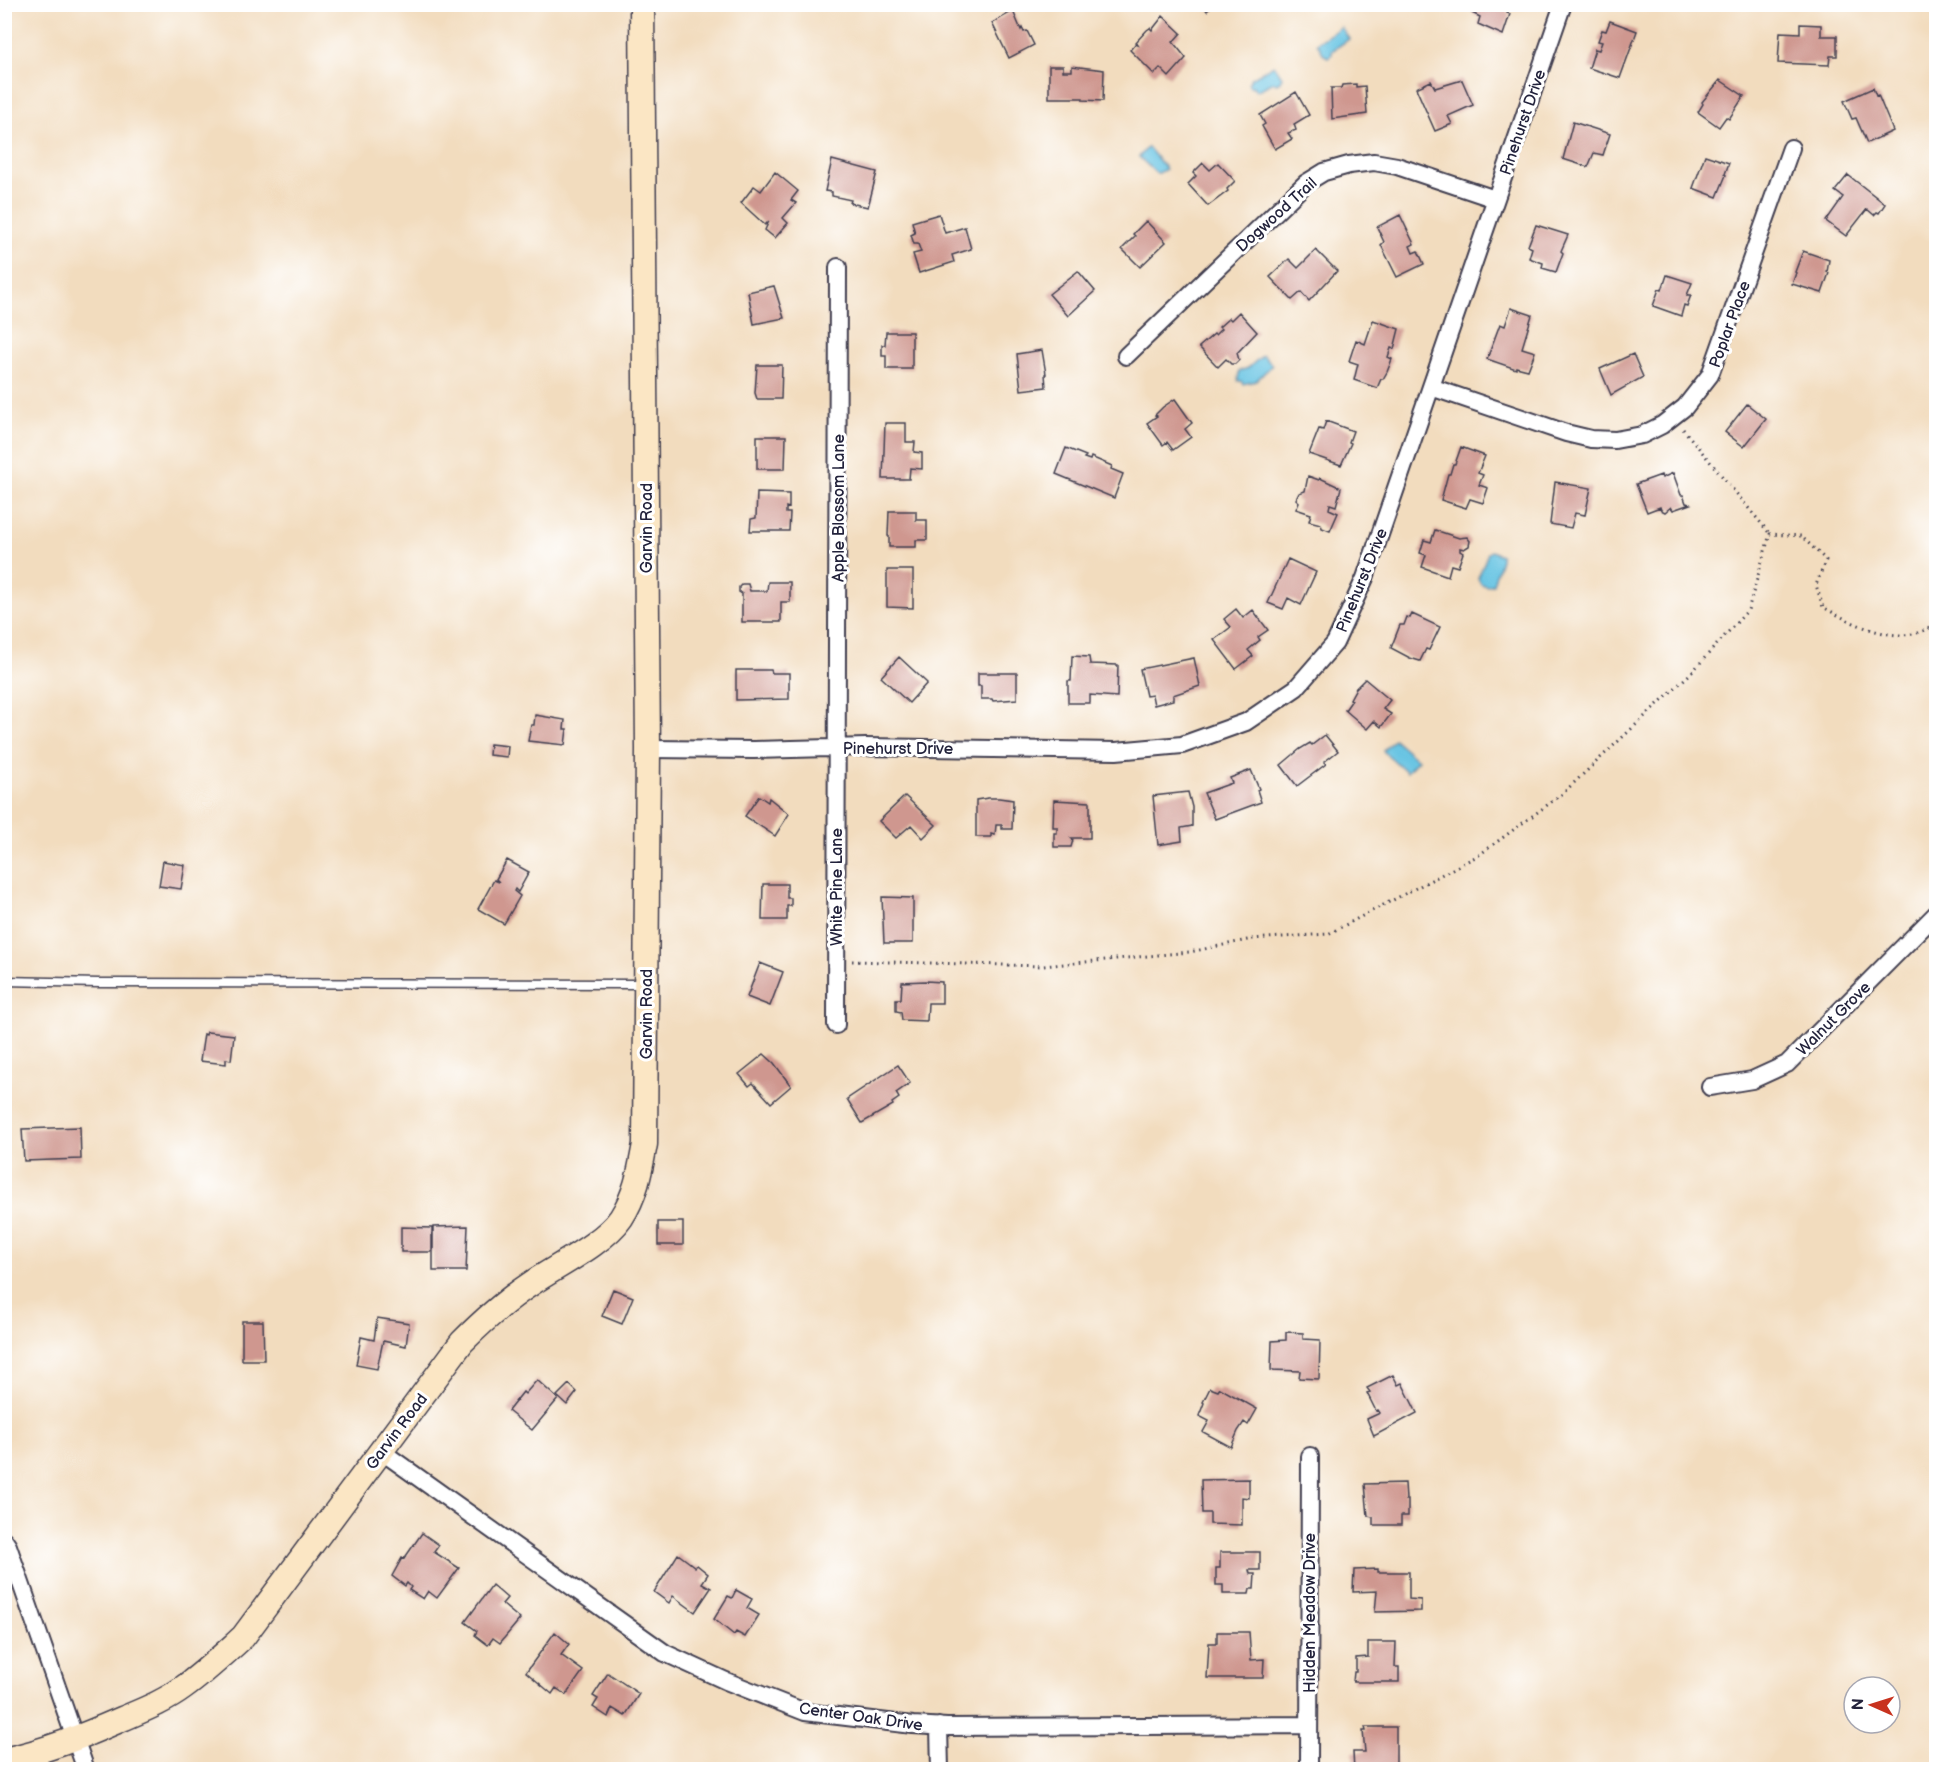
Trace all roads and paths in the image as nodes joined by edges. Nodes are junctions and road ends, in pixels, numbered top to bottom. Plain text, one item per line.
1 (642, 4) edge
2 (1563, 4) edge
3 (1791, 148) dead end
4 (1495, 198) junction
5 (838, 267) dead end
6 (1126, 356) dead end
7 (1431, 387) junction
8 (1673, 417) junction
9 (1770, 534) junction
10 (1936, 624) edge
11 (648, 748) junction
12 (836, 748) junction
13 (1936, 914) edge
14 (836, 961) junction
15 (4, 981) edge
16 (646, 984) junction
17 (836, 1025) dead end
18 (1710, 1087) dead end
19 (381, 1451) junction
20 (1310, 1455) dead end
21 (4, 1540) edge
22 (1309, 1725) junction
23 (939, 1726) junction
24 (75, 1739) junction
25 (4, 1760) edge
26 (86, 1770) edge
27 (940, 1770) edge
28 (1309, 1770) edge

1 - 11 street, Garvin Road
2 - 4 street, Pinehurst Drive
3 - 8 street, Poplar Place
4 - 6 street, Dogwood Trail
4 - 7 street, Pinehurst Drive
5 - 12 street, Apple Blossom Lane
7 - 8 street, Poplar Place
7 - 12 street, Pinehurst Drive
8 - 9 path
9 - 10 path
9 - 14 path
11 - 12 street, Pinehurst Drive
11 - 16 street, Garvin Road
12 - 14 street, White Pine Lane
13 - 18 street, Walnut Grove
14 - 17 street, White Pine Lane
15 - 16 lane
16 - 19 street, Garvin Road
19 - 23 street, Center Oak Drive
19 - 24 street, Garvin Road
20 - 22 street, Hidden Meadow Drive
21 - 24 street
22 - 23 street, Center Oak Drive
22 - 28 street, Hidden Meadow Drive
23 - 27 street
24 - 25 street, Garvin Road
24 - 26 street

